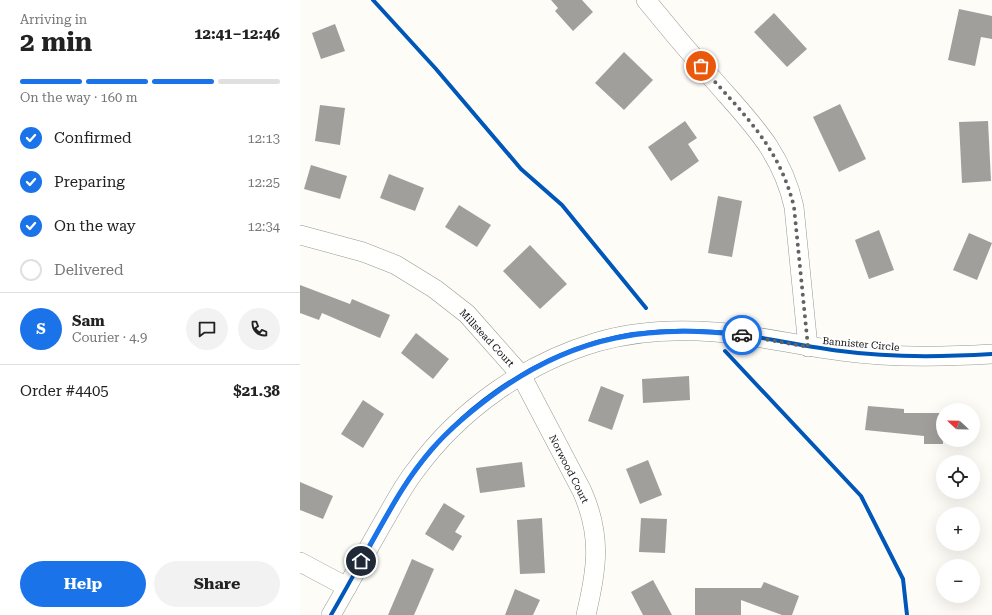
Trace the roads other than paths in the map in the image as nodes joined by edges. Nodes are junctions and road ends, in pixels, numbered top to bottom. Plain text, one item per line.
1 (646, 0) edge
2 (300, 235) edge
3 (808, 347) junction
4 (992, 354) edge
5 (521, 375) junction
6 (300, 562) edge
7 (347, 587) junction
8 (331, 615) edge
9 (586, 615) edge

1 - 3 street
2 - 5 street, Millstead Court
3 - 4 street, Bannister Circle
3 - 5 street, Bannister Circle
5 - 7 street, Bannister Circle
5 - 9 street, Norwood Court
6 - 7 street
7 - 8 street, Bannister Circle

